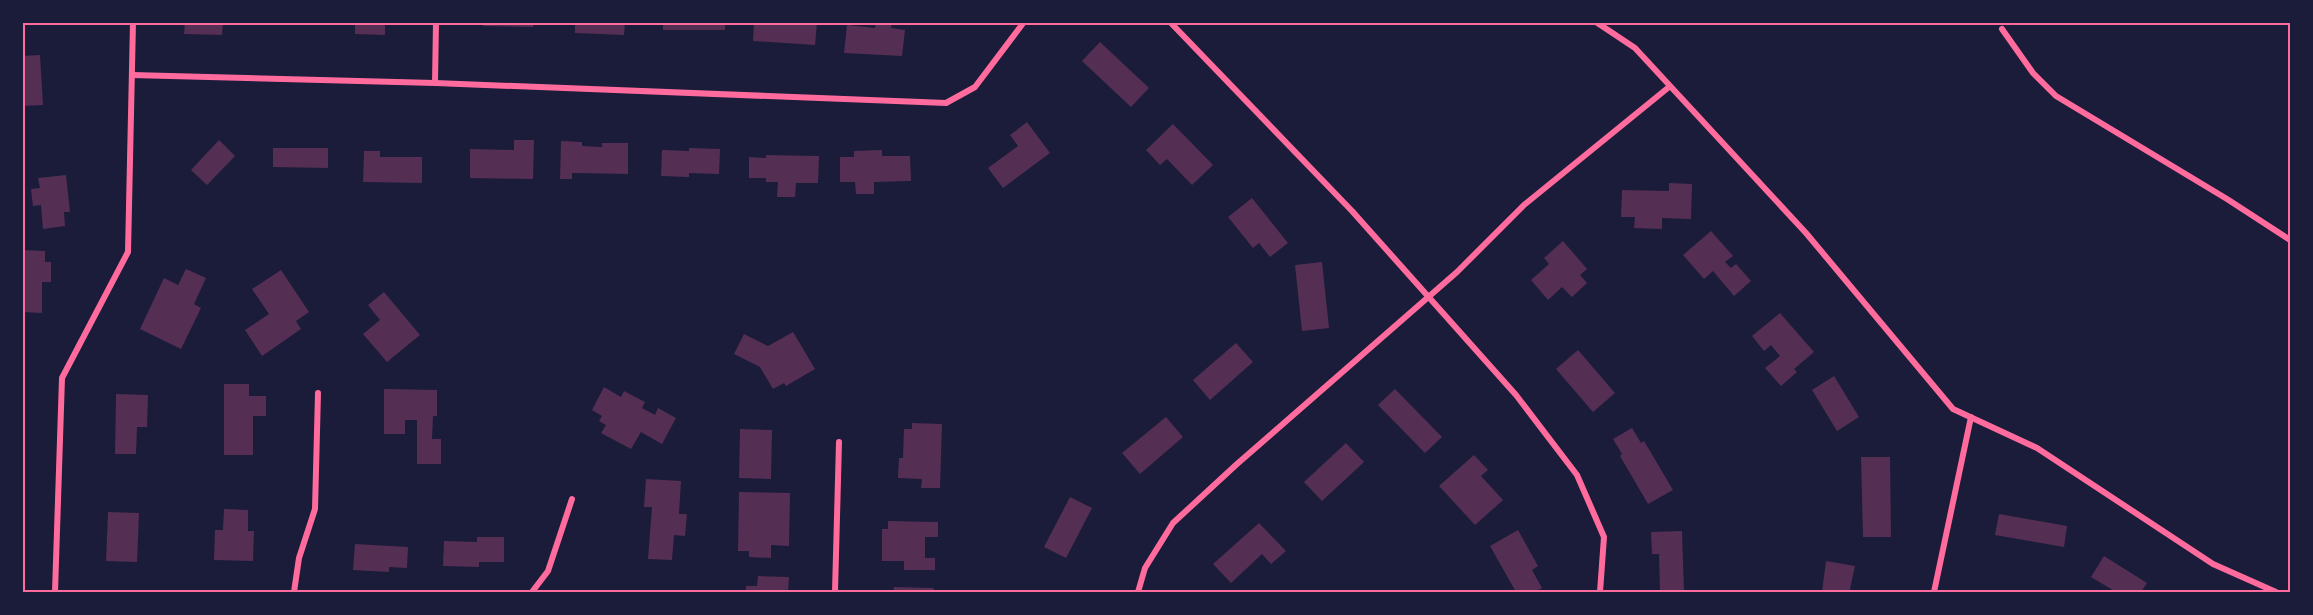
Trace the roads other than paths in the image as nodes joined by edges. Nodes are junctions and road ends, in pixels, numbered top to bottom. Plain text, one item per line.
1 (133, 22) edge
2 (436, 22) edge
3 (1024, 22) edge
4 (1170, 22) edge
5 (1596, 22) edge
6 (2002, 29) dead end
7 (132, 75) junction
8 (435, 83) junction
9 (1669, 87) junction
10 (2290, 240) edge
11 (1428, 297) junction
12 (318, 393) dead end
13 (1971, 417) junction
14 (839, 442) dead end
15 (572, 499) dead end
16 (55, 592) edge
17 (294, 592) edge
18 (531, 592) edge
19 (835, 592) edge
20 (1138, 592) edge
21 (1600, 592) edge
22 (1934, 592) edge
23 (2276, 592) edge

1 - 7 street
2 - 8 street
3 - 8 street
4 - 11 street
5 - 9 street
6 - 10 street
7 - 8 street
7 - 16 street
9 - 11 street
9 - 13 street
11 - 20 street
11 - 21 street
12 - 17 street
13 - 22 street
13 - 23 street
14 - 19 street
15 - 18 street

